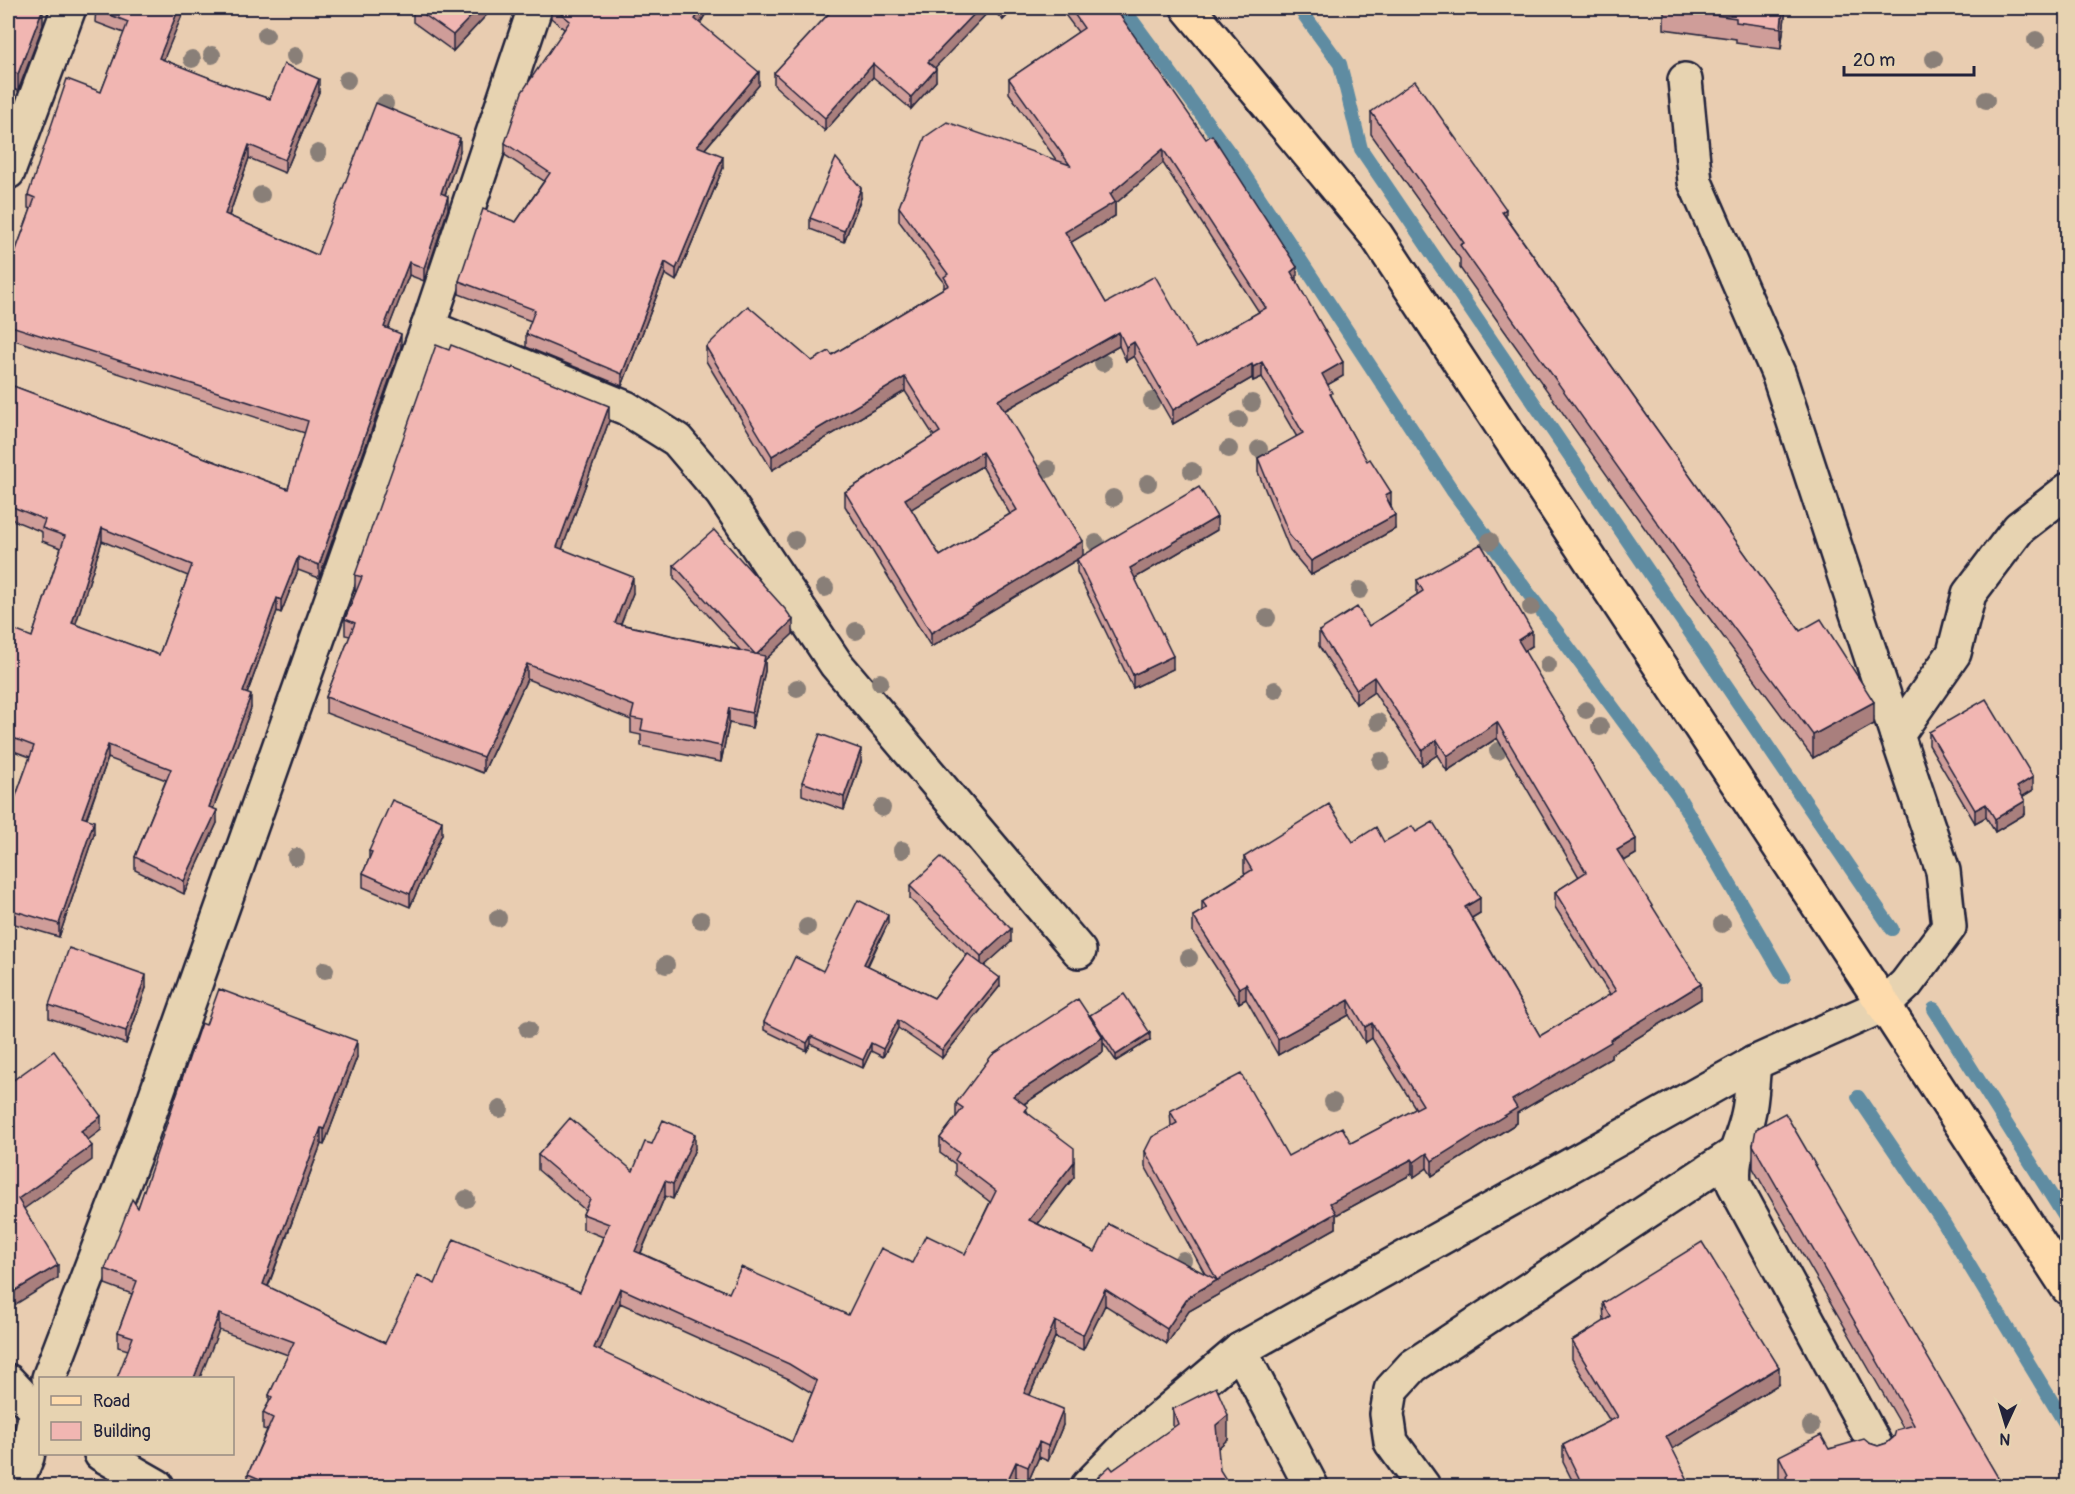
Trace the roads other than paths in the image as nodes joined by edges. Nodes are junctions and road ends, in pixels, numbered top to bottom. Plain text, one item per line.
1 (69, 8) edge
2 (535, 8) edge
3 (1188, 8) edge
4 (1685, 80) dead end
5 (8, 172) edge
6 (428, 327) junction
7 (2067, 490) edge
8 (1897, 735) junction
9 (1079, 951) dead end
10 (1884, 1005) junction
11 (1754, 1063) junction
12 (1734, 1154) junction
13 (2067, 1288) edge
14 (1240, 1350) junction
15 (49, 1377) edge
16 (8, 1381) edge
17 (39, 1409) edge
18 (1878, 1450) edge
19 (103, 1455) edge
20 (15, 1486) edge
21 (157, 1486) edge
22 (1088, 1486) edge
23 (1311, 1486) edge
24 (1423, 1486) edge

1 - 5 street
2 - 6 street
3 - 10 main road
4 - 8 street
6 - 9 street
6 - 15 street
7 - 8 street
8 - 10 street
10 - 11 street
10 - 13 main road
11 - 12 street
11 - 14 street
12 - 18 street
12 - 24 street
14 - 22 street
14 - 23 street
16 - 17 street
17 - 20 street
19 - 21 street

